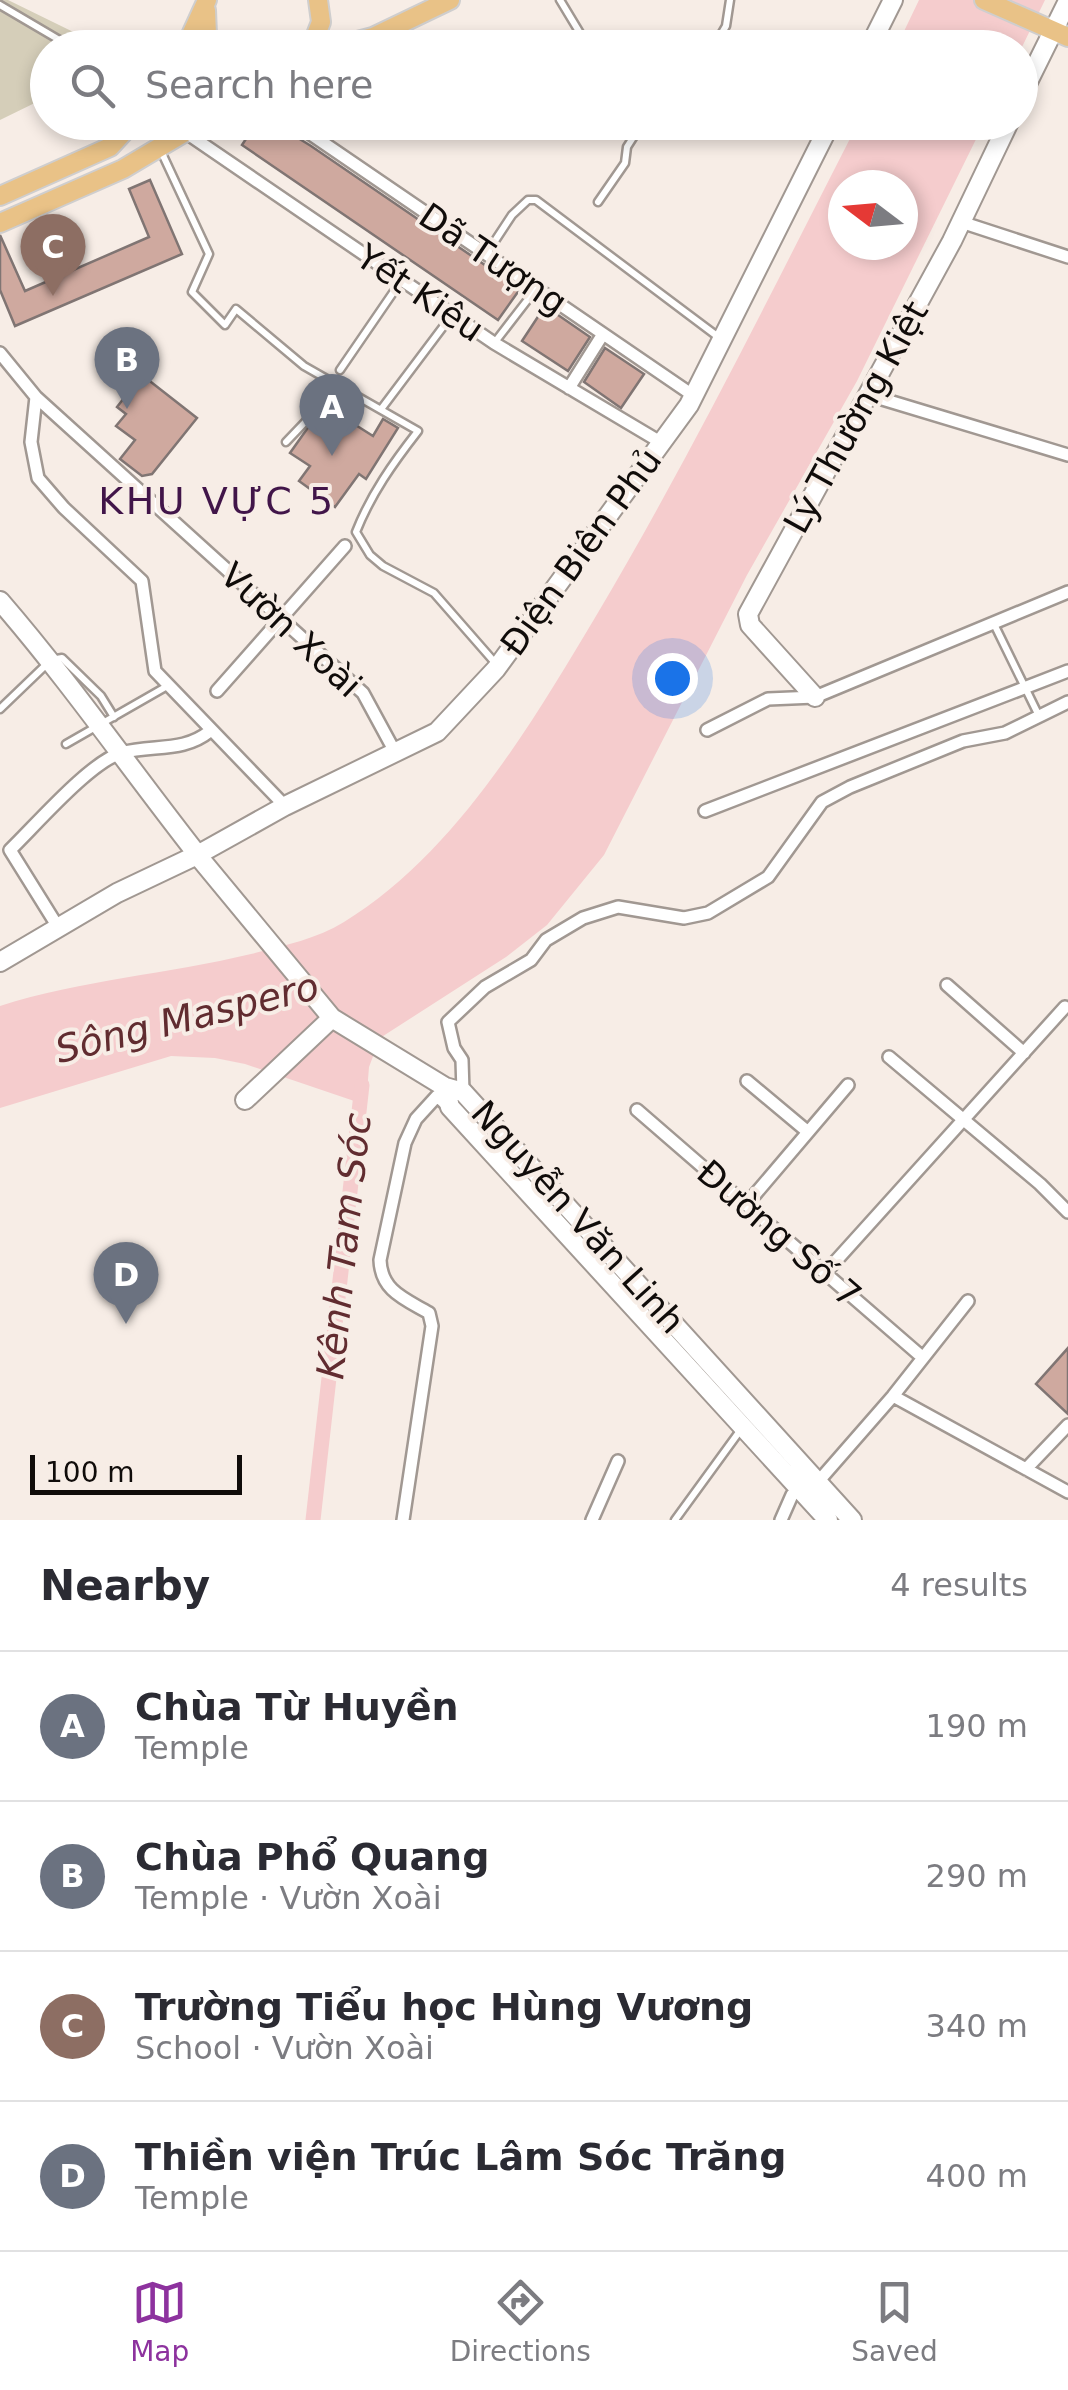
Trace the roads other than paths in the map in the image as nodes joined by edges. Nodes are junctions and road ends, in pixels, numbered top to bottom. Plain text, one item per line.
1 (207, 0) edge
2 (318, 0) edge
3 (450, 0) edge
4 (560, 0) edge
5 (730, 0) edge
6 (893, 0) edge
7 (984, 0) edge
8 (1068, 1) edge
9 (0, 5) edge
10 (42, 30) edge
11 (193, 30) edge
12 (207, 30) edge
13 (318, 30) edge
14 (386, 30) edge
15 (578, 30) edge
16 (724, 30) edge
17 (878, 30) edge
18 (1054, 31) edge
19 (1038, 63) edge
20 (116, 140) edge
21 (171, 140) edge
22 (211, 140) edge
23 (319, 140) edge
24 (631, 140) edge
25 (823, 140) edge
26 (1000, 140) edge
27 (110, 147) junction
28 (159, 147) junction
29 (123, 169) junction
30 (0, 196) edge
31 (598, 202) dead end
32 (961, 222) junction
33 (0, 224) edge
34 (486, 254) junction
35 (1068, 256) edge
36 (401, 281) junction
37 (536, 288) junction
38 (452, 315) junction
39 (603, 334) junction
40 (722, 340) junction
41 (494, 343) junction
42 (0, 353) edge
43 (340, 370) dead end
44 (330, 383) junction
45 (570, 388) junction
46 (694, 396) junction
47 (868, 396) junction
48 (36, 397) junction
49 (382, 408) junction
50 (286, 442) dead end
51 (662, 443) junction
52 (1068, 456) edge
53 (345, 546) dead end
54 (1068, 592) edge
55 (0, 601) edge
56 (280, 618) junction
57 (993, 623) junction
58 (51, 660) junction
59 (498, 666) junction
60 (1068, 671) edge
61 (169, 685) junction
62 (1024, 686) junction
63 (217, 691) dead end
64 (814, 697) junction
65 (1068, 702) edge
66 (0, 709) edge
67 (1039, 716) junction
68 (106, 722) junction
69 (707, 730) dead end
70 (210, 732) junction
71 (66, 744) dead end
72 (396, 752) junction
73 (118, 754) junction
74 (285, 806) junction
75 (705, 811) dead end
76 (199, 856) junction
77 (58, 928) junction
78 (0, 962) edge
79 (947, 984) dead end
80 (1065, 1007) dead end
81 (332, 1018) junction
82 (1024, 1053) junction
83 (889, 1057) dead end
84 (747, 1081) dead end
85 (848, 1086) dead end
86 (454, 1089) junction
87 (245, 1100) dead end
88 (450, 1107) junction
89 (637, 1110) dead end
90 (963, 1122) junction
91 (808, 1132) junction
92 (746, 1205) junction
93 (1068, 1212) edge
94 (825, 1273) junction
95 (647, 1291) junction
96 (968, 1301) dead end
97 (632, 1305) junction
98 (922, 1358) junction
99 (892, 1396) junction
100 (1068, 1424) edge
101 (743, 1427) junction
102 (618, 1461) dead end
103 (1026, 1469) junction
104 (809, 1486) junction
105 (1068, 1492) edge
106 (403, 1520) edge
107 (592, 1520) edge
108 (675, 1520) edge
109 (781, 1520) edge
110 (828, 1520) edge
111 (852, 1520) edge

1 - 11 main road
1 - 12 main road
2 - 13 main road
3 - 14 main road
4 - 15 lane
5 - 16 lane
6 - 17 street
7 - 18 main road
8 - 18 street
9 - 10 lane
18 - 19 street
20 - 27 main road
21 - 28 main road
22 - 36 street, Yết Kiêu
23 - 34 street, Dã Tượng
24 - 31 lane
25 - 40 street, Điện Biên Phủ
26 - 32 street, Lý Thường Kiệt
27 - 29 street
27 - 30 main road
28 - 29 main road
28 - 44 lane
29 - 33 main road
32 - 35 street
32 - 47 street, Lý Thường Kiệt
34 - 37 street, Dã Tượng
34 - 40 lane
36 - 38 street, Yết Kiêu
36 - 43 lane
37 - 39 street, Dã Tượng
37 - 41 lane
38 - 41 street, Yết Kiêu
38 - 49 lane
39 - 45 street
39 - 46 street, Dã Tượng
40 - 46 street, Điện Biên Phủ
41 - 45 street, Yết Kiêu
42 - 48 street, Vườn Xoài
44 - 49 lane
44 - 50 lane
45 - 51 street, Yết Kiêu
46 - 51 street, Điện Biên Phủ
47 - 52 street
47 - 64 street, Lý Thường Kiệt
48 - 56 street, Vườn Xoài
48 - 61 street
49 - 59 lane
51 - 59 street, Điện Biên Phủ
53 - 56 street
54 - 57 street
55 - 58 street
56 - 63 street
56 - 72 street, Vườn Xoài
57 - 62 lane
57 - 64 street
58 - 66 lane
58 - 68 street
59 - 72 street, Điện Biên Phủ
60 - 62 street
61 - 68 lane
61 - 70 street
62 - 67 lane
62 - 75 street
64 - 69 street
65 - 67 street
67 - 86 street
68 - 71 lane
68 - 73 street
70 - 73 street
70 - 74 street
72 - 74 street, Điện Biên Phủ
73 - 76 street
73 - 77 street
74 - 76 street, Điện Biên Phủ
76 - 77 street, Điện Biên Phủ
76 - 81 street
77 - 78 street, Điện Biên Phủ
79 - 82 street
80 - 82 street
81 - 86 street
81 - 87 street
82 - 90 street
83 - 90 street
84 - 91 street
85 - 91 street
86 - 88 street, Nguyễn Văn Linh
86 - 95 street, Nguyễn Văn Linh
88 - 97 street, Nguyễn Văn Linh
88 - 106 street
89 - 92 street, Đường Số 7
90 - 93 street
90 - 94 street
91 - 92 street
92 - 94 street, Đường Số 7
94 - 98 street, Đường Số 7
95 - 97 street
95 - 104 street, Nguyễn Văn Linh
96 - 98 street
97 - 101 street, Nguyễn Văn Linh
98 - 99 street
99 - 103 street
99 - 104 street
100 - 103 street
101 - 104 street, Nguyễn Văn Linh
101 - 108 lane
102 - 107 street
103 - 105 street
104 - 109 street
104 - 110 street, Nguyễn Văn Linh
104 - 111 street, Nguyễn Văn Linh

